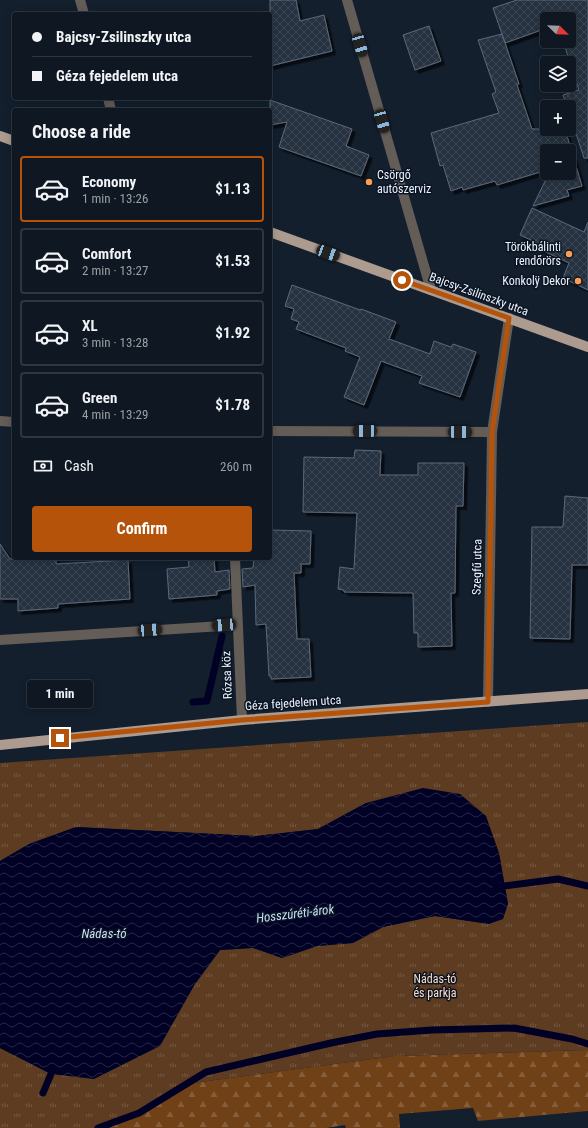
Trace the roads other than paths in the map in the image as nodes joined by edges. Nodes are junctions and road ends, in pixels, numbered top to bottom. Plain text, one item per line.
1 (80, 0) edge
2 (347, 0) edge
3 (83, 12) edge
4 (0, 136) edge
5 (12, 140) edge
6 (272, 233) edge
7 (431, 290) junction
8 (509, 318) junction
9 (588, 348) edge
10 (0, 421) edge
11 (12, 422) edge
12 (272, 431) edge
13 (492, 432) junction
14 (235, 560) edge
15 (238, 625) junction
16 (0, 640) edge
17 (588, 694) edge
18 (488, 702) junction
19 (242, 720) junction
20 (0, 745) edge

1 - 3 street
2 - 7 street
4 - 5 main road
6 - 7 main road, Bajcsy-Zsilinszky utca
7 - 8 main road, Bajcsy-Zsilinszky utca
8 - 9 main road, Bajcsy-Zsilinszky utca
8 - 13 street, Szegfű utca
10 - 11 street
12 - 13 street
13 - 18 street, Szegfű utca
14 - 15 street, Rózsa köz
15 - 16 street
15 - 19 street, Rózsa köz
17 - 18 main road, Géza fejedelem utca
18 - 19 main road, Géza fejedelem utca
19 - 20 main road, Géza fejedelem utca

